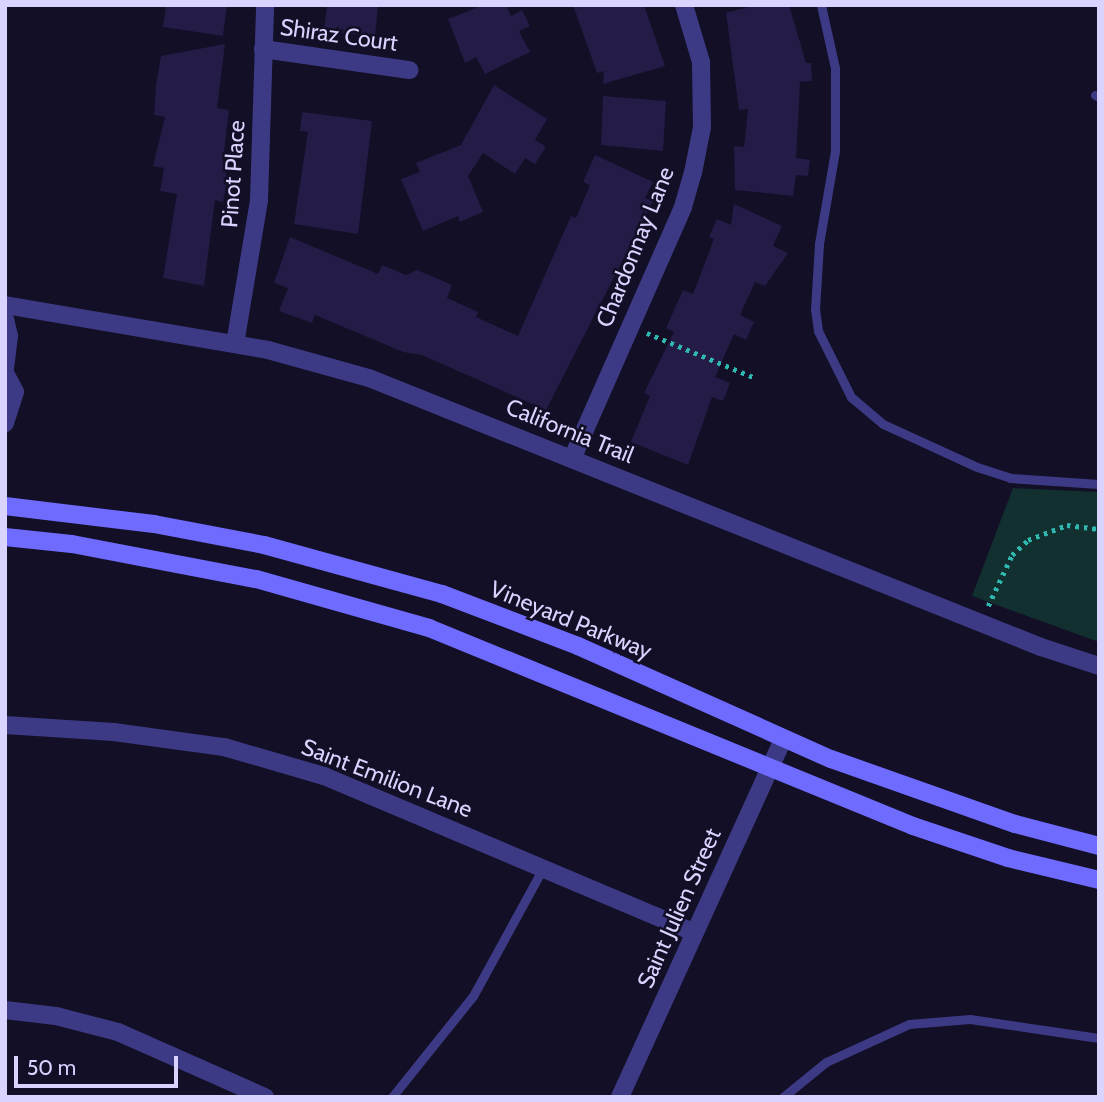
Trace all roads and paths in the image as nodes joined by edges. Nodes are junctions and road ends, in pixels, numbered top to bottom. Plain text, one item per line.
1 (265, 5) edge
2 (684, 5) edge
3 (821, 5) edge
4 (263, 49) junction
5 (409, 70) dead end
6 (5, 305) edge
7 (5, 319) edge
8 (630, 326) junction
9 (235, 344) junction
10 (5, 370) edge
11 (753, 377) dead end
12 (5, 423) edge
13 (572, 459) junction
14 (1099, 484) edge
15 (5, 506) edge
16 (1099, 529) edge
17 (5, 537) edge
18 (982, 624) junction
19 (1099, 666) edge
20 (5, 725) edge
21 (783, 739) junction
22 (770, 768) junction
23 (1099, 846) edge
24 (543, 868) junction
25 (1099, 880) edge
26 (694, 932) junction
27 (5, 1010) edge
28 (1099, 1038) edge
29 (265, 1097) edge
30 (392, 1097) edge
31 (620, 1097) edge
32 (783, 1097) edge

1 - 4 street, Pinot Place
2 - 8 street, Chardonnay Lane
3 - 14 lane
4 - 5 street, Shiraz Court
4 - 9 street, Pinot Place
6 - 9 street, California Trail
7 - 10 street
8 - 11 path
8 - 13 street, Chardonnay Lane
9 - 13 street, California Trail
10 - 12 street
13 - 18 street, California Trail
15 - 21 street, Vineyard Parkway
16 - 18 path
17 - 22 street
18 - 19 street, California Trail
20 - 24 street, Saint Emilion Lane
21 - 22 street, Saint Julien Street
21 - 23 street, Vineyard Parkway
22 - 25 street
22 - 26 street, Saint Julien Street
24 - 26 street, Saint Emilion Lane
24 - 30 lane
26 - 31 street, Saint Julien Street
27 - 29 street
28 - 32 lane

